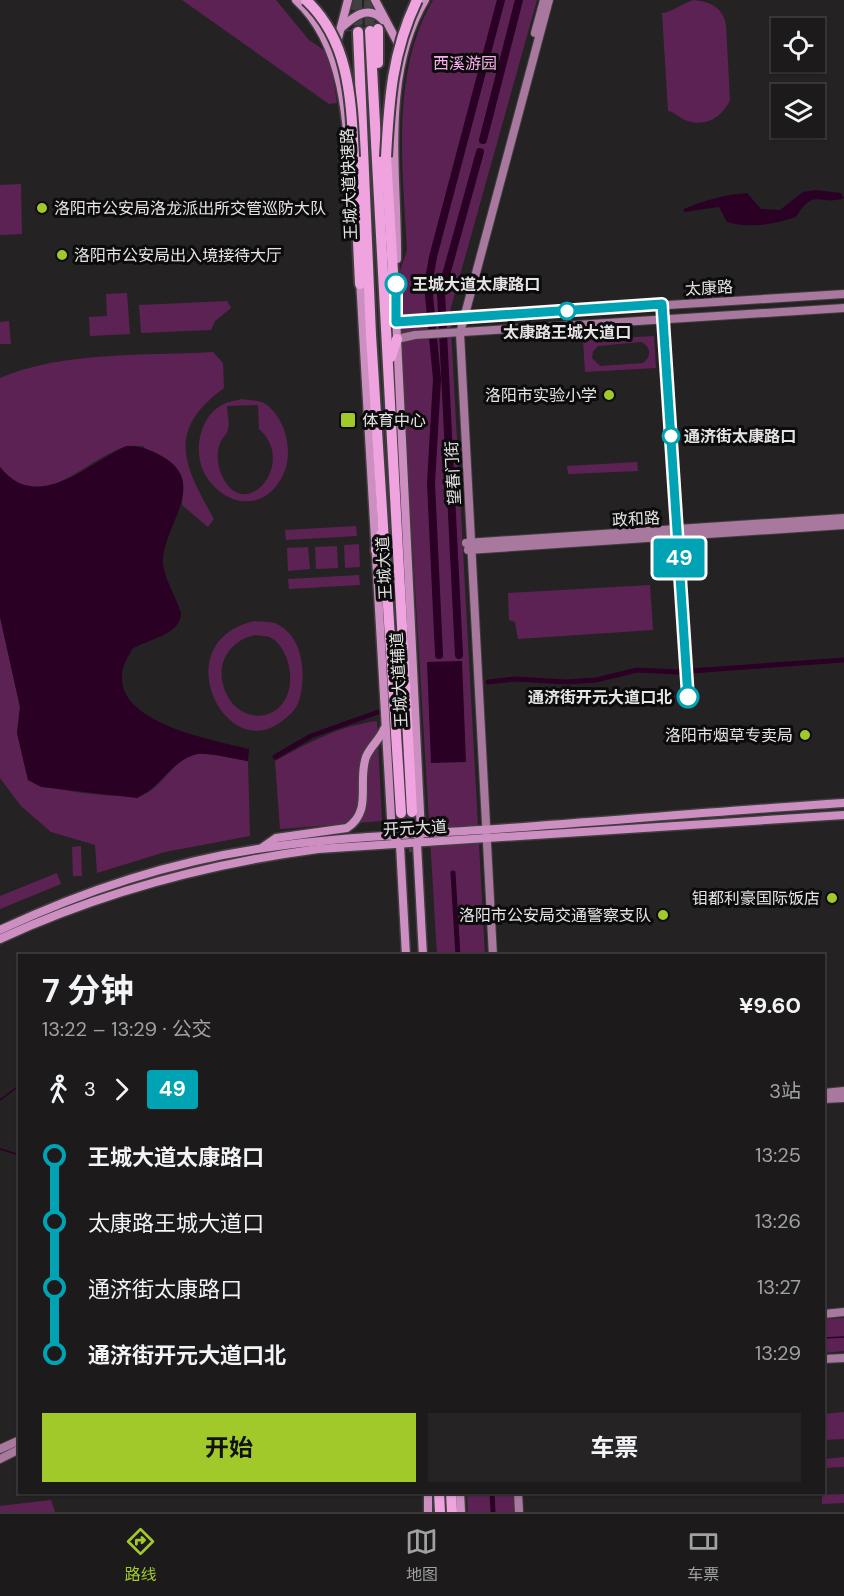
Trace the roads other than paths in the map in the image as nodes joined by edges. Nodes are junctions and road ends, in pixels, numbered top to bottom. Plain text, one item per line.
1 (296, 0) edge
2 (306, 0) edge
3 (348, 0) edge
4 (375, 0) edge
5 (417, 0) edge
6 (425, 0) edge
7 (544, 0) edge
8 (549, 0) edge
9 (379, 28) junction
10 (349, 30) junction
11 (334, 55) junction
12 (404, 55) junction
13 (367, 99) junction
14 (391, 153) junction
15 (380, 208) junction
16 (365, 209) junction
17 (391, 261) junction
18 (360, 284) junction
19 (844, 292) edge
20 (844, 310) edge
21 (459, 318) junction
22 (391, 322) junction
23 (454, 333) junction
24 (368, 335) junction
25 (397, 339) junction
26 (389, 363) junction
27 (844, 518) edge
28 (844, 525) edge
29 (397, 529) junction
30 (384, 530) junction
31 (468, 546) junction
32 (408, 549) junction
33 (376, 550) junction
34 (386, 726) junction
35 (844, 803) edge
36 (844, 815) edge
37 (421, 833) junction
38 (484, 834) junction
39 (392, 835) junction
40 (417, 844) junction
41 (400, 845) junction
42 (261, 848) junction
43 (0, 930) edge
44 (0, 939) edge
45 (406, 954) edge
46 (423, 954) edge
47 (491, 954) edge
48 (844, 1091) edge
49 (825, 1093) edge
50 (844, 1098) edge
51 (825, 1099) edge
52 (844, 1312) edge
53 (825, 1314) edge
54 (844, 1358) edge
55 (825, 1359) edge
56 (18, 1441) edge
57 (0, 1449) edge
58 (18, 1450) edge
59 (0, 1459) edge
60 (428, 1494) edge
61 (439, 1494) edge
62 (451, 1494) edge
63 (460, 1494) edge
64 (518, 1494) edge
65 (523, 1494) edge
66 (428, 1512) edge
67 (440, 1512) edge
68 (452, 1512) edge
69 (461, 1512) edge
70 (519, 1512) edge
71 (524, 1512) edge

1 - 11 main road
2 - 18 highway, bridge
3 - 10 main road
4 - 9 main road
5 - 14 highway, bridge
6 - 12 main road, 王城大道辅道
7 - 21 street, 望春门街
8 - 21 street, 望春门街
9 - 10 main road
9 - 12 main road
9 - 13 highway, 王城大道快速路
10 - 11 main road
10 - 13 highway, 王城大道快速路
11 - 18 main road, 王城大道辅道
12 - 14 main road, 王城大道辅道
13 - 15 highway, 王城大道快速路
13 - 16 highway, 王城大道快速路
14 - 17 highway
14 - 22 main road, 王城大道辅道
15 - 17 highway
15 - 22 highway, 王城大道快速路
16 - 18 highway
16 - 24 highway, 王城大道快速路
17 - 22 highway
18 - 24 main road, 王城大道辅道
19 - 21 street, 太康路
20 - 23 street, 太康路
21 - 22 street, 太康路
21 - 23 street, 望春门街
22 - 25 main road, 王城大道辅道
22 - 26 highway, 王城大道
23 - 25 street, 太康路
23 - 31 street, 望春门街
24 - 30 highway, 王城大道
24 - 33 main road, 王城大道辅道
25 - 26 highway
25 - 32 main road, 王城大道辅道
26 - 29 highway, 王城大道
27 - 31 street, 政和路
28 - 31 street, 政和路
29 - 30 highway, 王城大道
29 - 32 highway
30 - 33 highway
31 - 38 street, 望春门街
32 - 37 main road, 王城大道辅道
33 - 34 main road, 王城大道辅道
34 - 39 main road, 王城大道辅道
34 - 42 main road
35 - 38 main road, 开元大道
36 - 38 main road, 开元大道
37 - 38 main road, 开元大道
37 - 39 main road, 开元大道
37 - 40 main road, 王城大道辅道
38 - 40 main road, 开元大道
38 - 47 street, 望春门街
39 - 41 main road
39 - 42 main road, 开元大道
40 - 41 main road, 开元大道
40 - 46 main road, 王城大道辅道
41 - 44 main road, 开元大道
41 - 45 main road
42 - 43 main road, 开元大道
48 - 49 street
50 - 51 street
52 - 53 street
54 - 55 street
56 - 57 street
58 - 59 street
60 - 66 main road
61 - 67 highway
62 - 68 highway
63 - 69 main road
64 - 70 street
65 - 71 street

